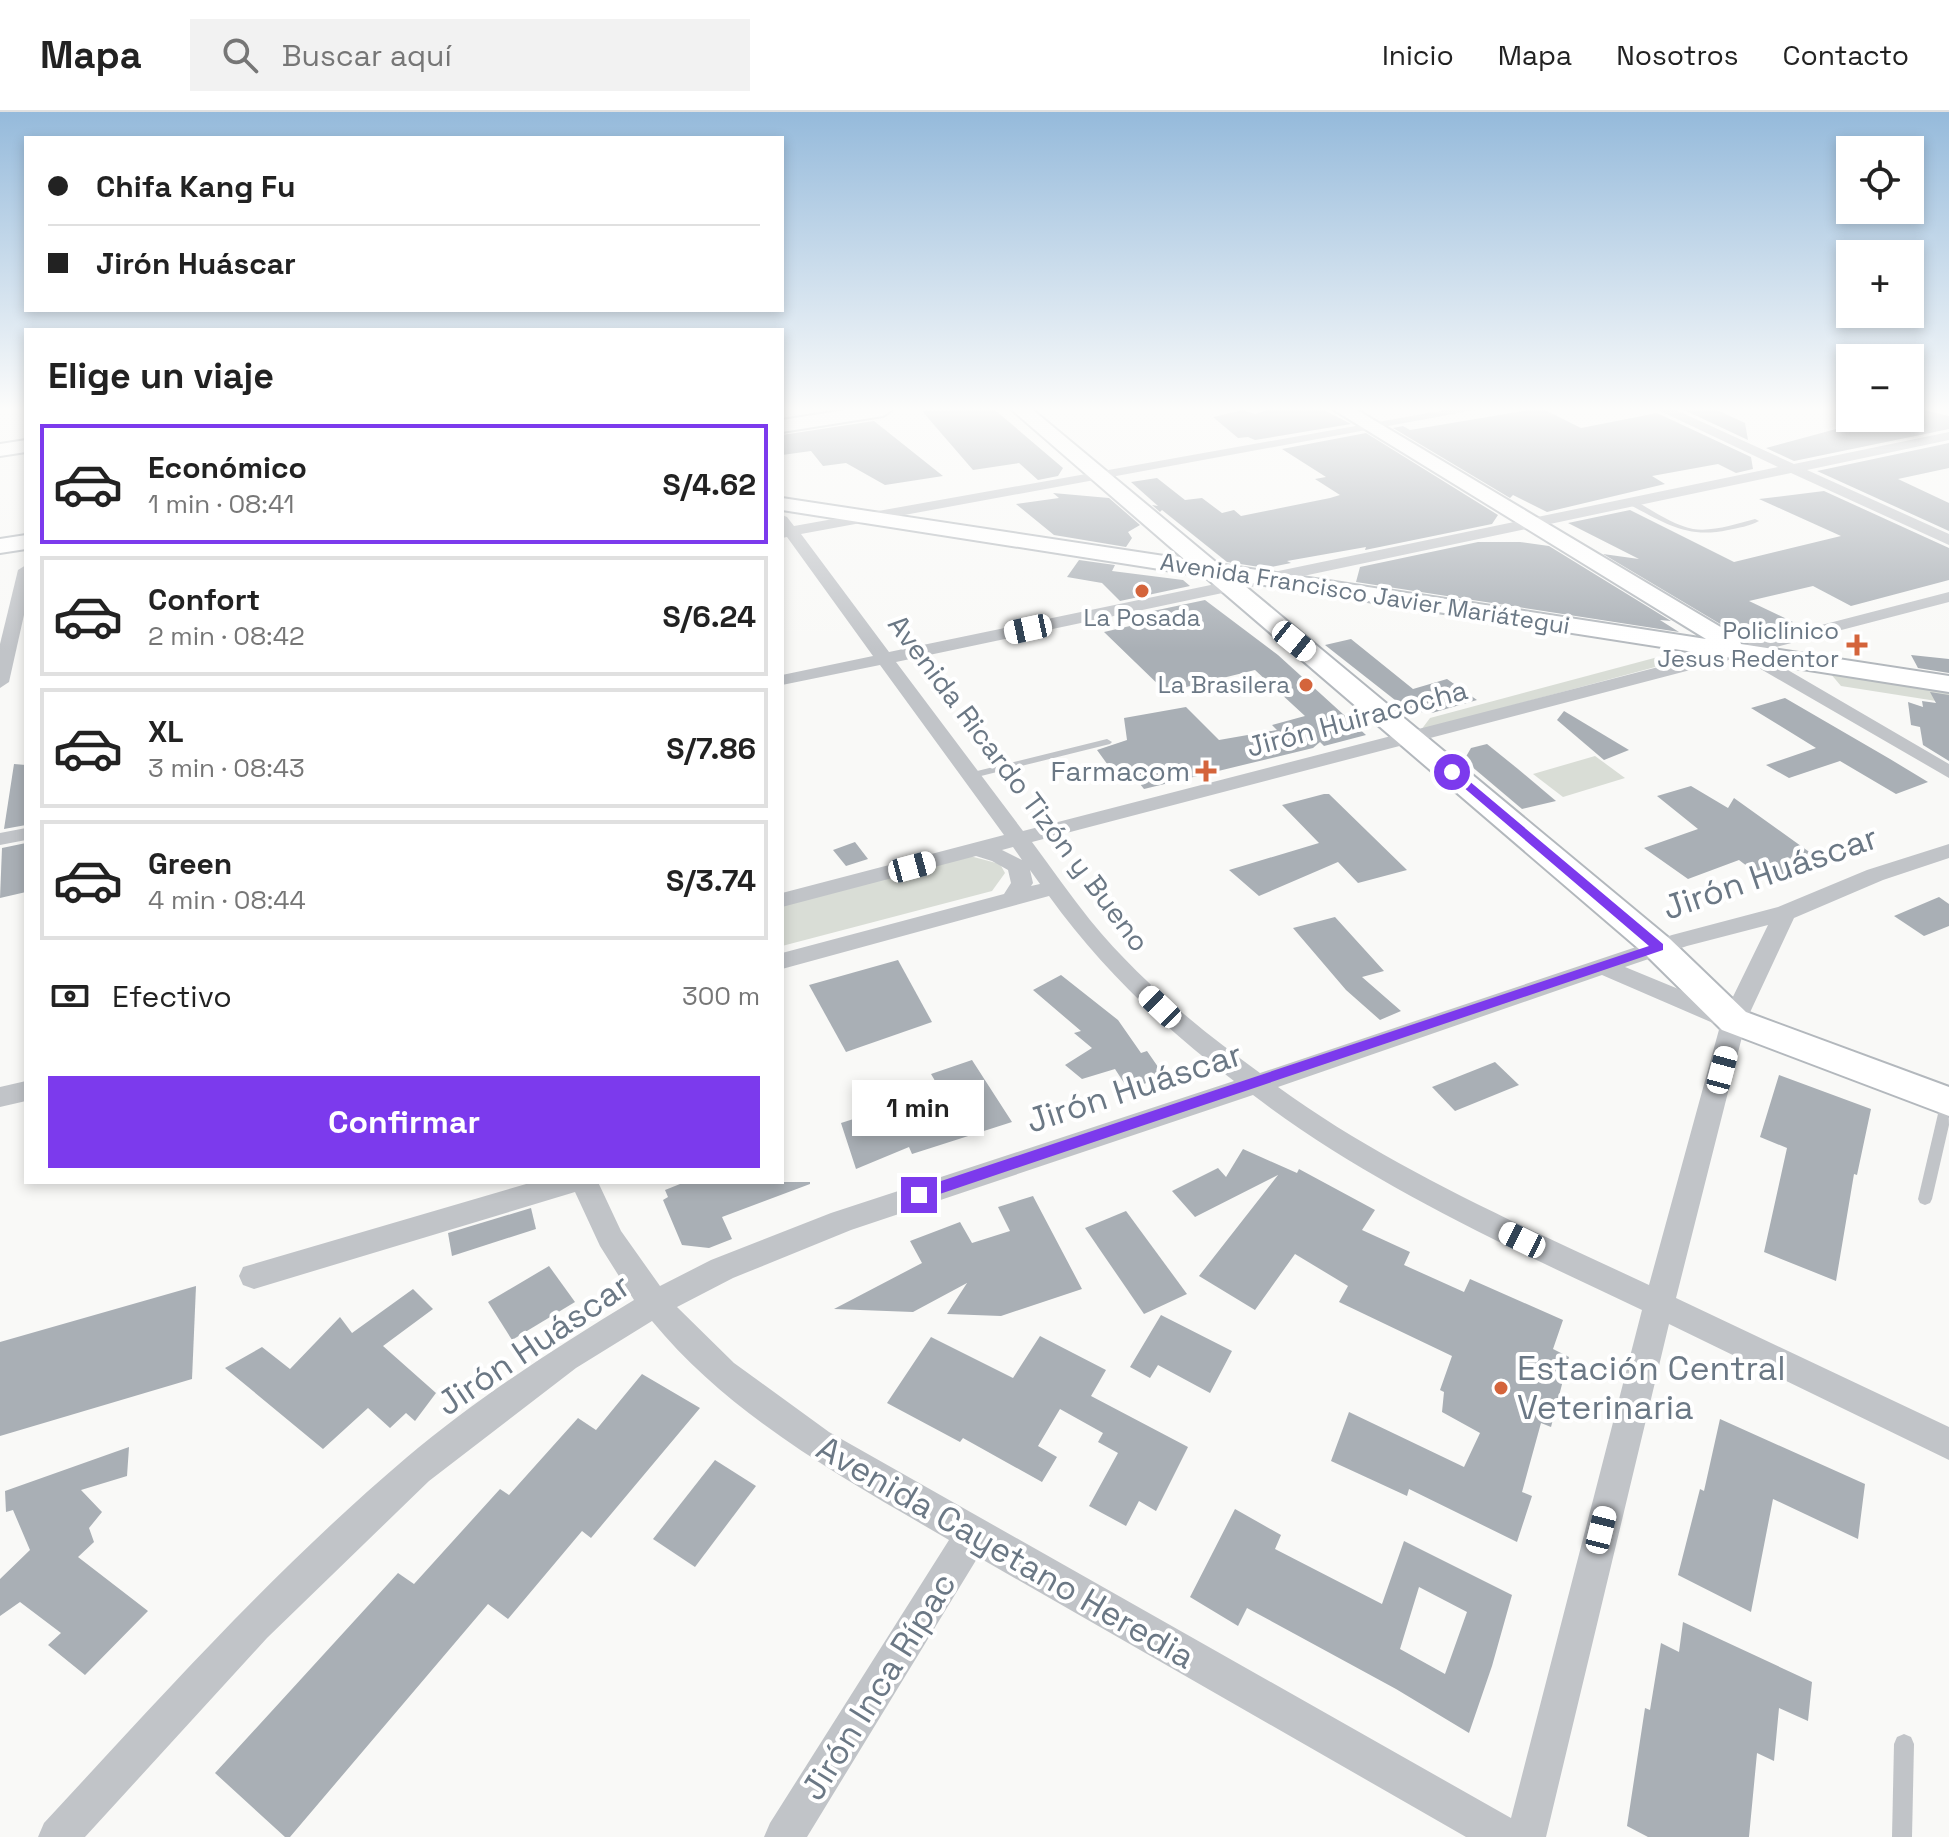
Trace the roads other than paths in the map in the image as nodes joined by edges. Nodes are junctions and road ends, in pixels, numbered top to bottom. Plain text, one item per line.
1 (1018, 490) edge
2 (1117, 490) edge
3 (1477, 490) edge
4 (1691, 490) edge
5 (1839, 490) edge
6 (1633, 503) junction
7 (784, 504) edge
8 (868, 517) junction
9 (1755, 521) dead end
10 (1533, 524) junction
11 (785, 528) edge
12 (1949, 540) edge
13 (24, 542) edge
14 (0, 546) edge
15 (24, 578) edge
16 (1219, 579) junction
17 (1268, 580) junction
18 (1949, 597) edge
19 (1744, 652) junction
20 (885, 659) junction
21 (24, 665) edge
22 (1, 673) edge
23 (784, 680) edge
24 (1949, 684) edge
25 (1410, 737) junction
26 (1107, 742) dead end
27 (1949, 772) edge
28 (973, 775) junction
29 (24, 834) edge
30 (0, 839) edge
31 (1020, 839) junction
32 (978, 850) junction
33 (1949, 851) edge
34 (1055, 887) junction
35 (1012, 898) junction
36 (784, 899) edge
37 (1785, 913) junction
38 (1658, 947) junction
39 (784, 960) edge
40 (1605, 966) junction
41 (1734, 1021) junction
42 (1254, 1085) junction
43 (24, 1091) edge
44 (0, 1097) edge
45 (1948, 1102) edge
46 (564, 1184) edge
47 (585, 1184) edge
48 (1925, 1199) dead end
49 (254, 1276) dead end
50 (654, 1304) junction
51 (1660, 1304) junction
52 (1949, 1444) edge
53 (972, 1535) junction
54 (1904, 1744) dead end
55 (58, 1837) edge
56 (784, 1837) edge
57 (1505, 1837) edge
58 (1526, 1837) edge
59 (1902, 1837) edge

1 - 8 street
2 - 16 street
3 - 10 street
4 - 6 street
5 - 12 street
6 - 9 lane
6 - 10 street
7 - 8 street, Avenida Francisco Javier Mariátegui
8 - 11 street
8 - 16 street, Avenida Francisco Javier Mariátegui
10 - 17 street
10 - 19 street
11 - 20 street, Avenida Ricardo Tizón y Bueno
13 - 14 street
15 - 22 street
16 - 17 street, Avenida Francisco Javier Mariátegui
16 - 20 street
16 - 25 street
17 - 19 street, Avenida Francisco Javier Mariátegui
18 - 19 street, Jirón Huiracocha
19 - 24 street, Avenida Francisco Javier Mariátegui
19 - 25 street, Jirón Huiracocha
19 - 27 street
20 - 23 street
20 - 28 street, Avenida Ricardo Tizón y Bueno
21 - 22 street
25 - 31 street, Jirón Huiracocha
25 - 38 street
26 - 28 lane
28 - 31 street, Avenida Ricardo Tizón y Bueno
29 - 30 street
31 - 32 street, Jirón Huiracocha
31 - 34 street, Avenida Ricardo Tizón y Bueno
32 - 35 street
32 - 36 street, Jirón Huiracocha
33 - 37 street, Jirón Huáscar
34 - 35 street
34 - 42 street, Avenida Ricardo Tizón y Bueno
35 - 39 street
37 - 38 street, Jirón Huáscar
37 - 41 street
38 - 40 street, Jirón Huáscar
38 - 41 street
40 - 41 street
40 - 42 street, Jirón Huáscar
41 - 45 street
41 - 51 street
42 - 50 street, Jirón Huáscar
42 - 51 street, Avenida Ricardo Tizón y Bueno
43 - 44 street
45 - 48 lane
46 - 49 street
47 - 50 street, Avenida Cayetano Heredia
50 - 53 street, Avenida Cayetano Heredia
50 - 55 street, Jirón Huáscar
51 - 52 street, Avenida Ricardo Tizón y Bueno
51 - 58 street
53 - 56 street, Jirón Inca Rípac
53 - 57 street, Avenida Cayetano Heredia
54 - 59 lane

